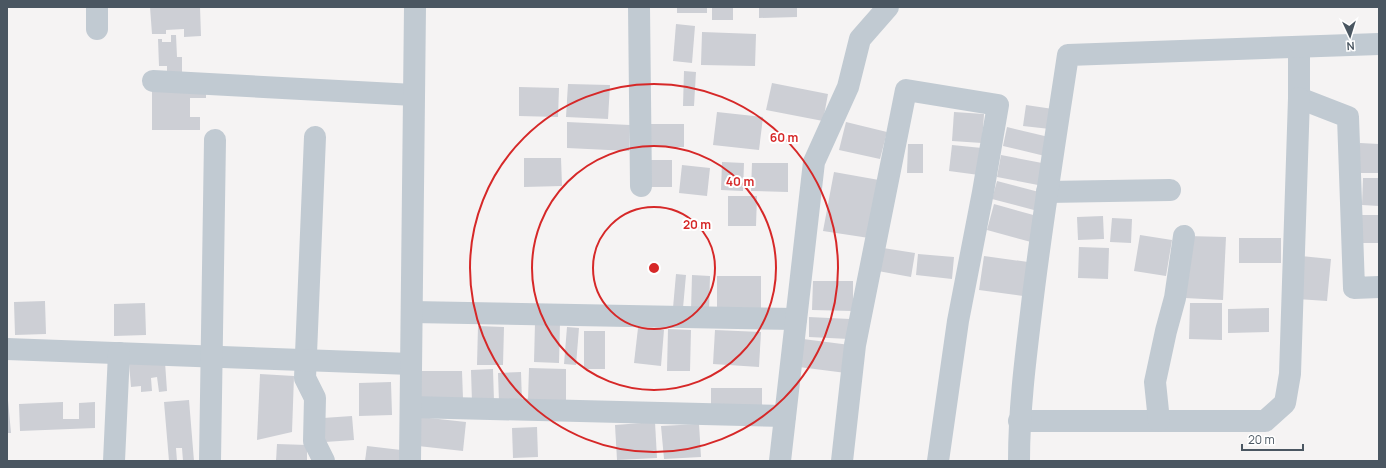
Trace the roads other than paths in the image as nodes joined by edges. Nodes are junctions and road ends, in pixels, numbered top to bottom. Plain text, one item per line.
1 (97, 7) edge
2 (415, 7) edge
3 (639, 7) edge
4 (888, 7) edge
5 (97, 29) dead end
6 (1379, 44) edge
7 (1299, 47) junction
8 (153, 81) dead end
9 (414, 95) junction
10 (1299, 98) junction
11 (315, 137) dead end
12 (215, 140) dead end
13 (641, 186) dead end
14 (1170, 190) dead end
15 (1047, 192) junction
16 (1184, 236) dead end
17 (1379, 287) edge
18 (412, 312) junction
19 (796, 319) junction
20 (7, 349) edge
21 (119, 353) junction
22 (212, 356) junction
23 (306, 360) junction
24 (411, 364) junction
25 (411, 407) junction
26 (785, 416) junction
27 (1159, 421) junction
28 (1019, 422) junction
29 (114, 461) edge
30 (210, 461) edge
31 (324, 461) edge
32 (410, 461) edge
33 (780, 461) edge
34 (842, 461) edge
35 (938, 461) edge
36 (1018, 461) edge

1 - 5 street
2 - 9 street
3 - 13 street
4 - 19 street
6 - 7 street
7 - 10 street
7 - 15 street
8 - 9 street
9 - 18 street
10 - 17 street
10 - 27 street
11 - 23 street
12 - 22 street
14 - 15 street
15 - 28 street
16 - 27 street
18 - 19 street
18 - 24 street
19 - 26 street
20 - 21 street
21 - 22 street
21 - 29 street
22 - 23 street
22 - 30 street
23 - 24 street
23 - 31 street
24 - 25 street
25 - 26 street
25 - 32 street
26 - 33 street
27 - 28 street
28 - 36 street
34 - 35 street

